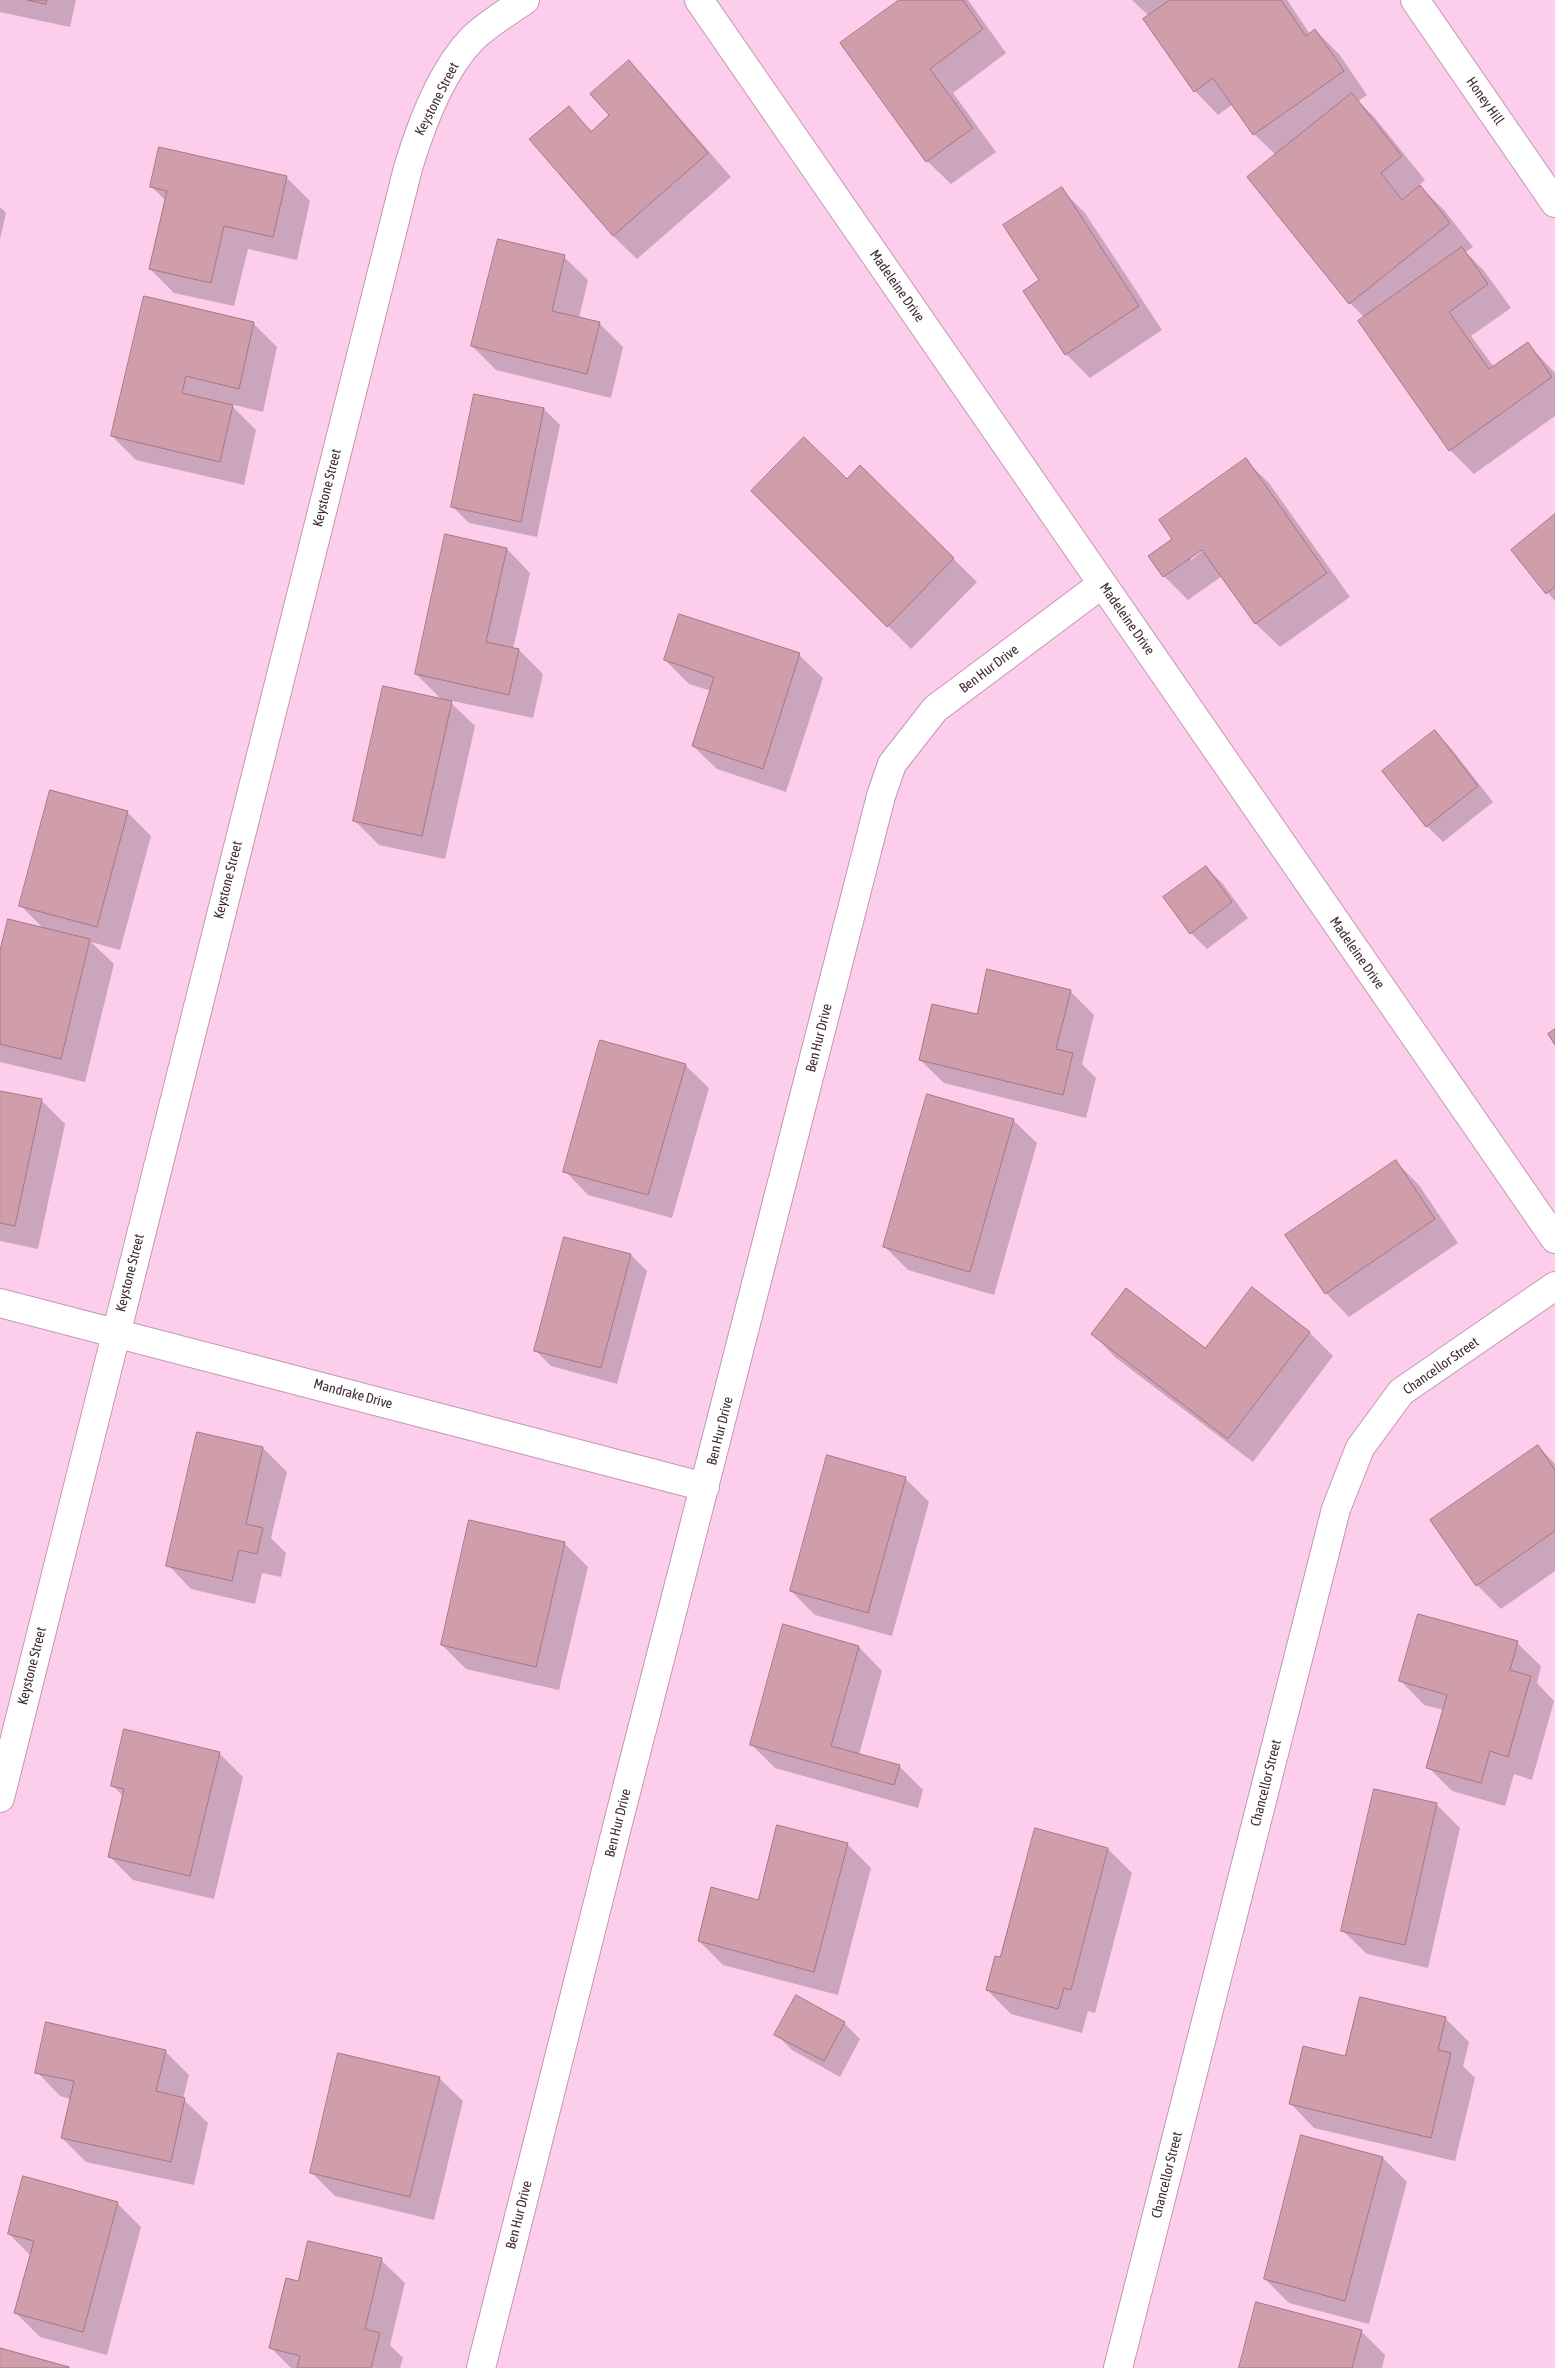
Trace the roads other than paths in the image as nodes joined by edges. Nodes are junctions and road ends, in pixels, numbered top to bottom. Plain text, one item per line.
1 (525, 0) edge
2 (700, 0) edge
3 (1415, 0) edge
4 (1555, 203) edge
5 (1102, 584) junction
6 (1555, 1238) edge
7 (1555, 1286) edge
8 (0, 1303) edge
9 (115, 1332) junction
10 (705, 1487) junction
11 (0, 1798) edge
12 (481, 2368) edge
13 (1118, 2368) edge

1 - 9 street, Keystone Street
2 - 5 street, Madeleine Drive
3 - 4 street, Honey Hill
5 - 6 street, Madeleine Drive
5 - 10 street, Ben Hur Drive
7 - 13 street, Chancellor Street
8 - 9 street, Mandrake Drive
9 - 10 street, Mandrake Drive
9 - 11 street, Keystone Street
10 - 12 street, Ben Hur Drive

